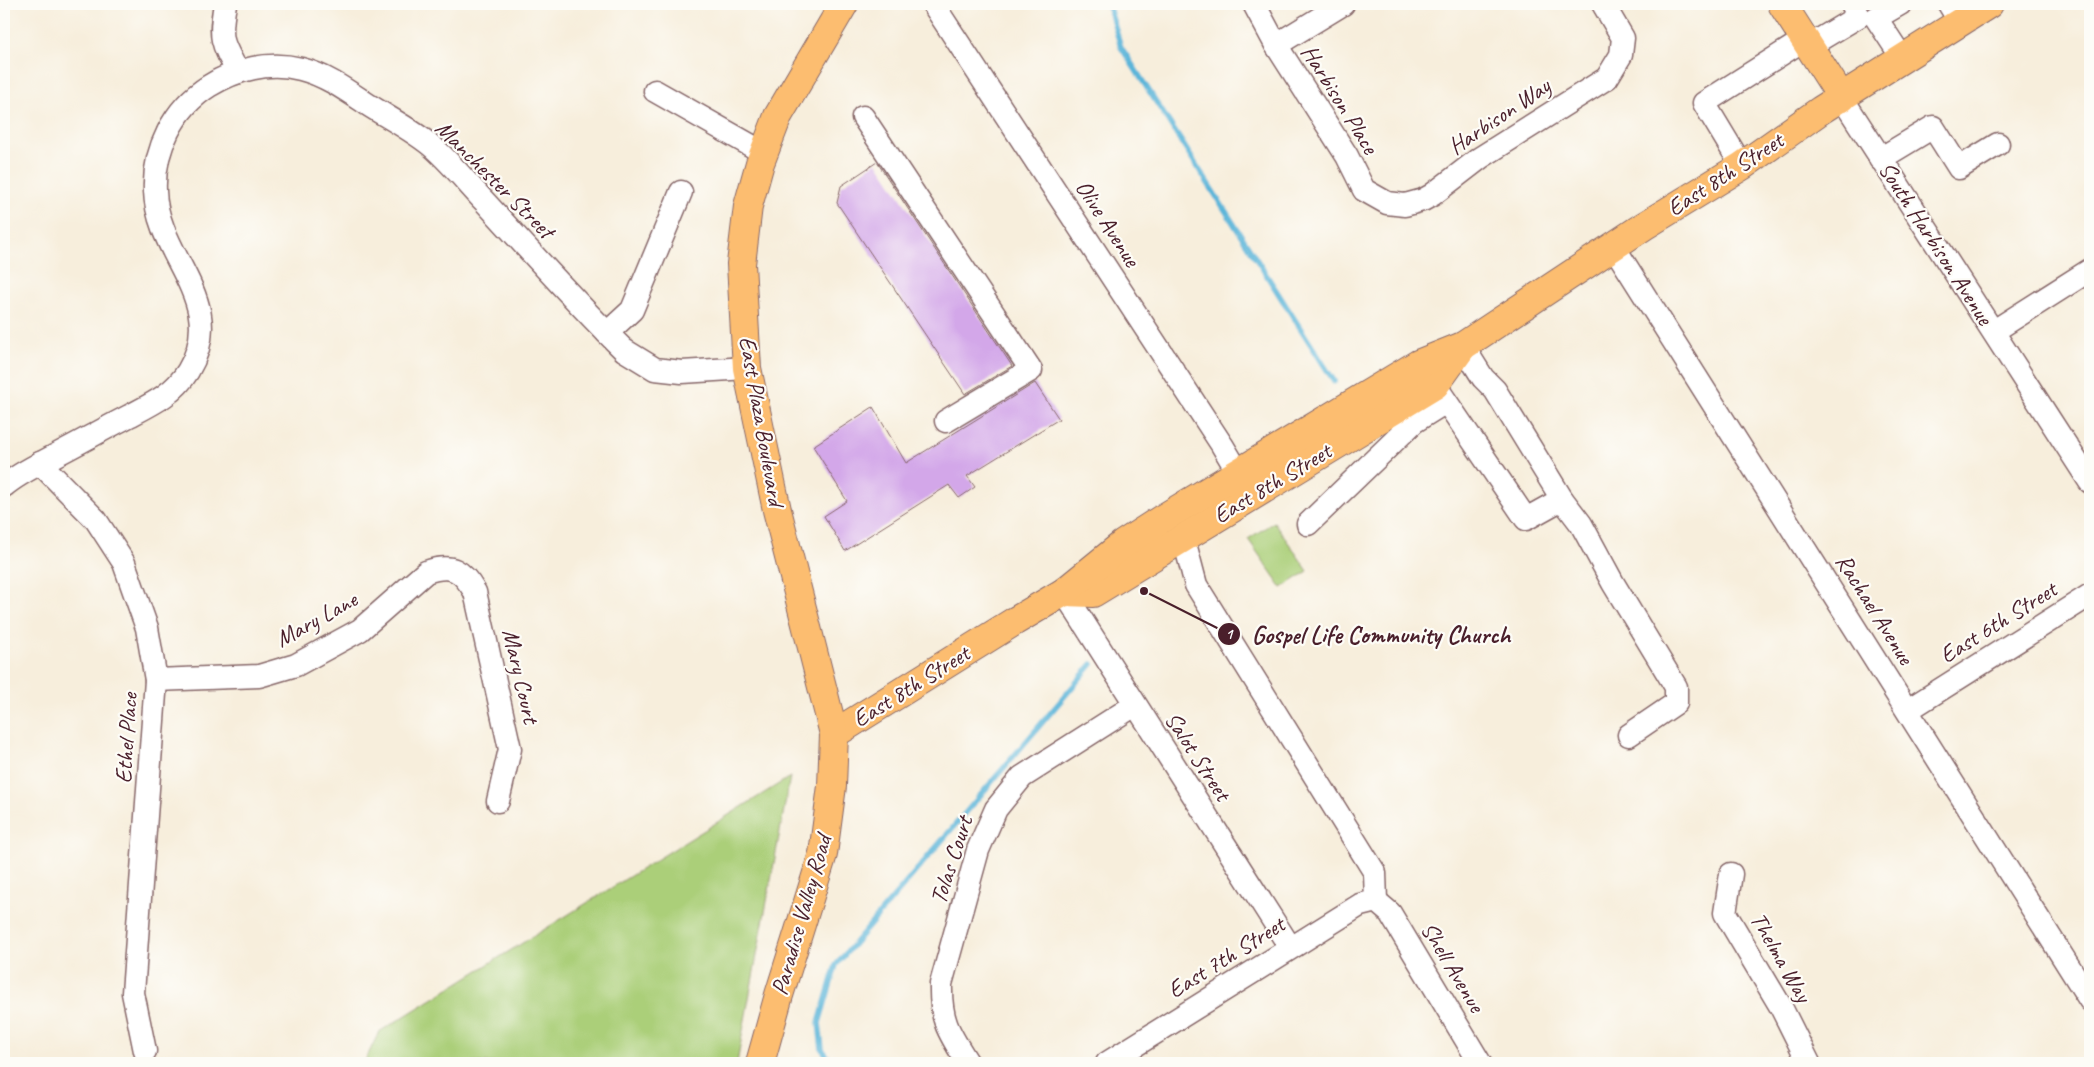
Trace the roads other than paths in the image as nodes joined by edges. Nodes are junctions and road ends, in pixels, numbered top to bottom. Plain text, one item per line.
1 (225, 4) edge
2 (845, 4) edge
3 (933, 4) edge
4 (1254, 4) edge
5 (1343, 4) edge
6 (1603, 4) edge
7 (1782, 4) edge
8 (1900, 4) edge
9 (1989, 4) edge
10 (1862, 12) edge
11 (1954, 13) edge
12 (1807, 43) junction
13 (1276, 45) junction
14 (1903, 59) junction
15 (238, 72) junction
16 (656, 91) dead end
17 (1842, 98) junction
18 (863, 117) dead end
19 (1998, 144) dead end
20 (764, 153) junction
21 (1880, 159) junction
22 (1742, 166) junction
23 (681, 192) dead end
24 (1396, 204) joint
25 (1614, 247) junction
26 (2090, 270) edge
27 (1994, 331) junction
28 (607, 333) junction
29 (1464, 346) junction
30 (748, 368) junction
31 (1440, 393) junction
32 (946, 421) dead end
33 (40, 463) junction
34 (1238, 472) junction
35 (2090, 482) edge
36 (4, 486) edge
37 (1252, 496) junction
38 (1562, 499) junction
39 (1308, 524) dead end
40 (1183, 536) junction
41 (456, 571) joint
42 (1064, 592) junction
43 (2090, 595) edge
44 (156, 680) junction
45 (1134, 705) junction
46 (1908, 710) junction
47 (834, 734) junction
48 (1629, 735) dead end
49 (498, 801) dead end
50 (1731, 874) dead end
51 (1376, 901) junction
52 (1290, 947) junction
53 (2090, 1000) edge
54 (145, 1051) dead end
55 (760, 1063) edge
56 (968, 1063) edge
57 (1107, 1063) edge
58 (1480, 1063) edge
59 (1809, 1063) edge

1 - 15 street
2 - 20 main road, East Plaza Boulevard
3 - 34 street, Olive Avenue
4 - 13 street, Harbison Place
5 - 13 street
6 - 24 street, Harbison Way
7 - 12 main road, South Harbison Avenue
8 - 10 street
9 - 11 main road, East 8th Street
10 - 12 street
10 - 14 street
11 - 14 main road, East 8th Street
12 - 17 main road, South Harbison Avenue
12 - 22 street
13 - 24 street, Harbison Place
14 - 17 main road, East 8th Street
15 - 28 street, Manchester Street
15 - 33 street, Manchester Street
16 - 20 street
17 - 21 street, South Harbison Avenue
17 - 22 main road, East 8th Street
18 - 32 street
19 - 21 street
20 - 30 main road, East Plaza Boulevard
21 - 27 street, South Harbison Avenue
22 - 25 main road, East 8th Street
23 - 28 street
25 - 29 main road, East 8th Street
25 - 46 street, Rachael Avenue
26 - 27 street
27 - 35 street, South Harbison Avenue
28 - 30 street, Manchester Street
29 - 31 main road, East 8th Street
29 - 34 main road, East 8th Street
29 - 38 street
30 - 47 main road, East Plaza Boulevard
31 - 37 main road, East 8th Street
31 - 38 street
31 - 39 street
33 - 36 street, Manchester Street
33 - 44 street, Ethel Place
34 - 37 street, Olive Avenue
34 - 42 main road, East 8th Street
37 - 40 main road, East 8th Street
38 - 48 street
40 - 42 main road, East 8th Street
40 - 51 street
41 - 44 street, Mary Lane
41 - 49 street, Mary Court
42 - 45 street, Salot Street
42 - 47 main road, East 8th Street
43 - 46 street, East 6th Street
44 - 54 street, Ethel Place
45 - 52 street, Salot Street
45 - 56 street, Tolas Court
46 - 53 street, Rachael Avenue
47 - 55 main road, Paradise Valley Road
50 - 59 street, Thelma Way
51 - 52 street, East 7th Street
51 - 58 street, Shell Avenue
52 - 57 street, East 7th Street

